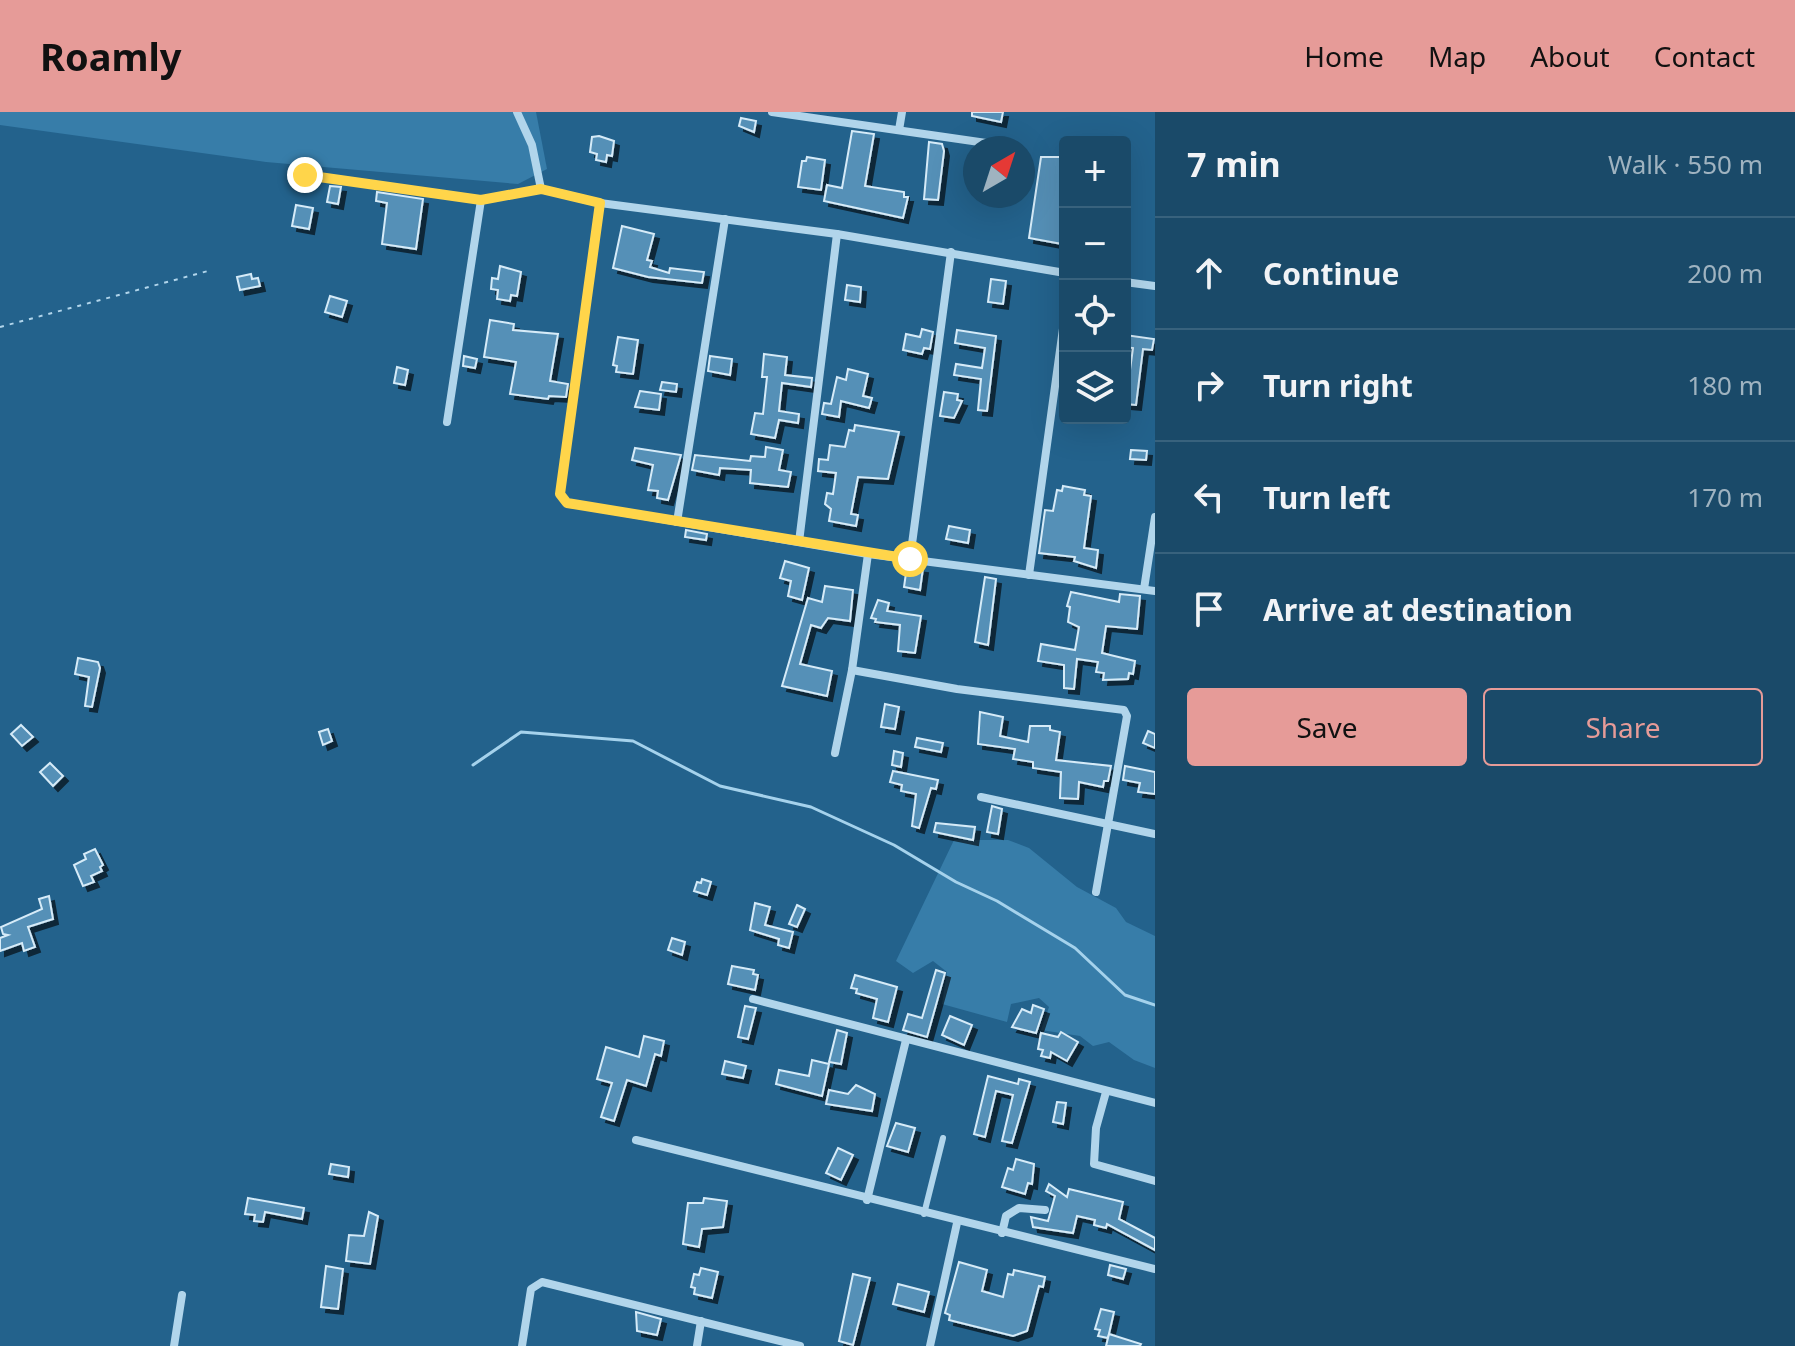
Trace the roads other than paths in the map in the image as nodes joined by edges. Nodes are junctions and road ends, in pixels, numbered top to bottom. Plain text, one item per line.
1 (517, 112) edge
2 (772, 112) edge
3 (902, 112) edge
4 (899, 130) junction
5 (963, 139) edge
6 (305, 175) dead end
7 (541, 189) junction
8 (481, 200) junction
9 (600, 203) junction
10 (725, 219) junction
11 (837, 234) junction
12 (951, 252) junction
13 (1059, 272) edge
14 (1131, 283) edge
15 (1155, 286) edge
16 (1060, 352) edge
17 (447, 422) dead end
18 (1155, 517) edge
19 (677, 522) junction
20 (799, 542) junction
21 (868, 554) junction
22 (910, 559) junction
23 (1029, 575) junction
24 (1144, 589) junction
25 (1155, 591) edge
26 (852, 670) junction
27 (835, 753) dead end
28 (981, 797) dead end
29 (1106, 822) junction
30 (1155, 834) edge
31 (1096, 892) dead end
32 (753, 999) dead end
33 (906, 1040) junction
34 (1106, 1092) junction
35 (1155, 1103) edge
36 (943, 1138) dead end
37 (636, 1140) dead end
38 (1155, 1181) edge
39 (867, 1200) junction
40 (1045, 1210) dead end
41 (924, 1214) junction
42 (957, 1223) junction
43 (1002, 1233) junction
44 (1154, 1267) edge
45 (182, 1295) dead end
46 (701, 1321) junction
47 (174, 1346) edge
48 (522, 1346) edge
49 (697, 1346) edge
50 (800, 1346) edge
51 (930, 1346) edge

1 - 7 street
2 - 4 street
3 - 4 street
4 - 5 street
6 - 8 street
7 - 8 street
7 - 9 street
8 - 17 street
9 - 10 street
9 - 19 street
10 - 11 street
10 - 19 street
11 - 12 street
11 - 20 street
12 - 13 street
12 - 22 street
14 - 15 street
16 - 23 street
18 - 24 street
19 - 20 street
20 - 21 street
21 - 22 street
21 - 26 street
22 - 23 street
23 - 24 street
24 - 25 street
26 - 27 street
26 - 29 street
28 - 29 street
29 - 30 street
29 - 31 street
32 - 33 street
33 - 34 street
33 - 39 street
34 - 35 street
34 - 38 street
36 - 41 lane
37 - 39 street
39 - 41 street
40 - 43 street
41 - 42 street
42 - 43 street
42 - 51 street
43 - 44 street
45 - 47 street
46 - 48 street
46 - 49 street
46 - 50 street

